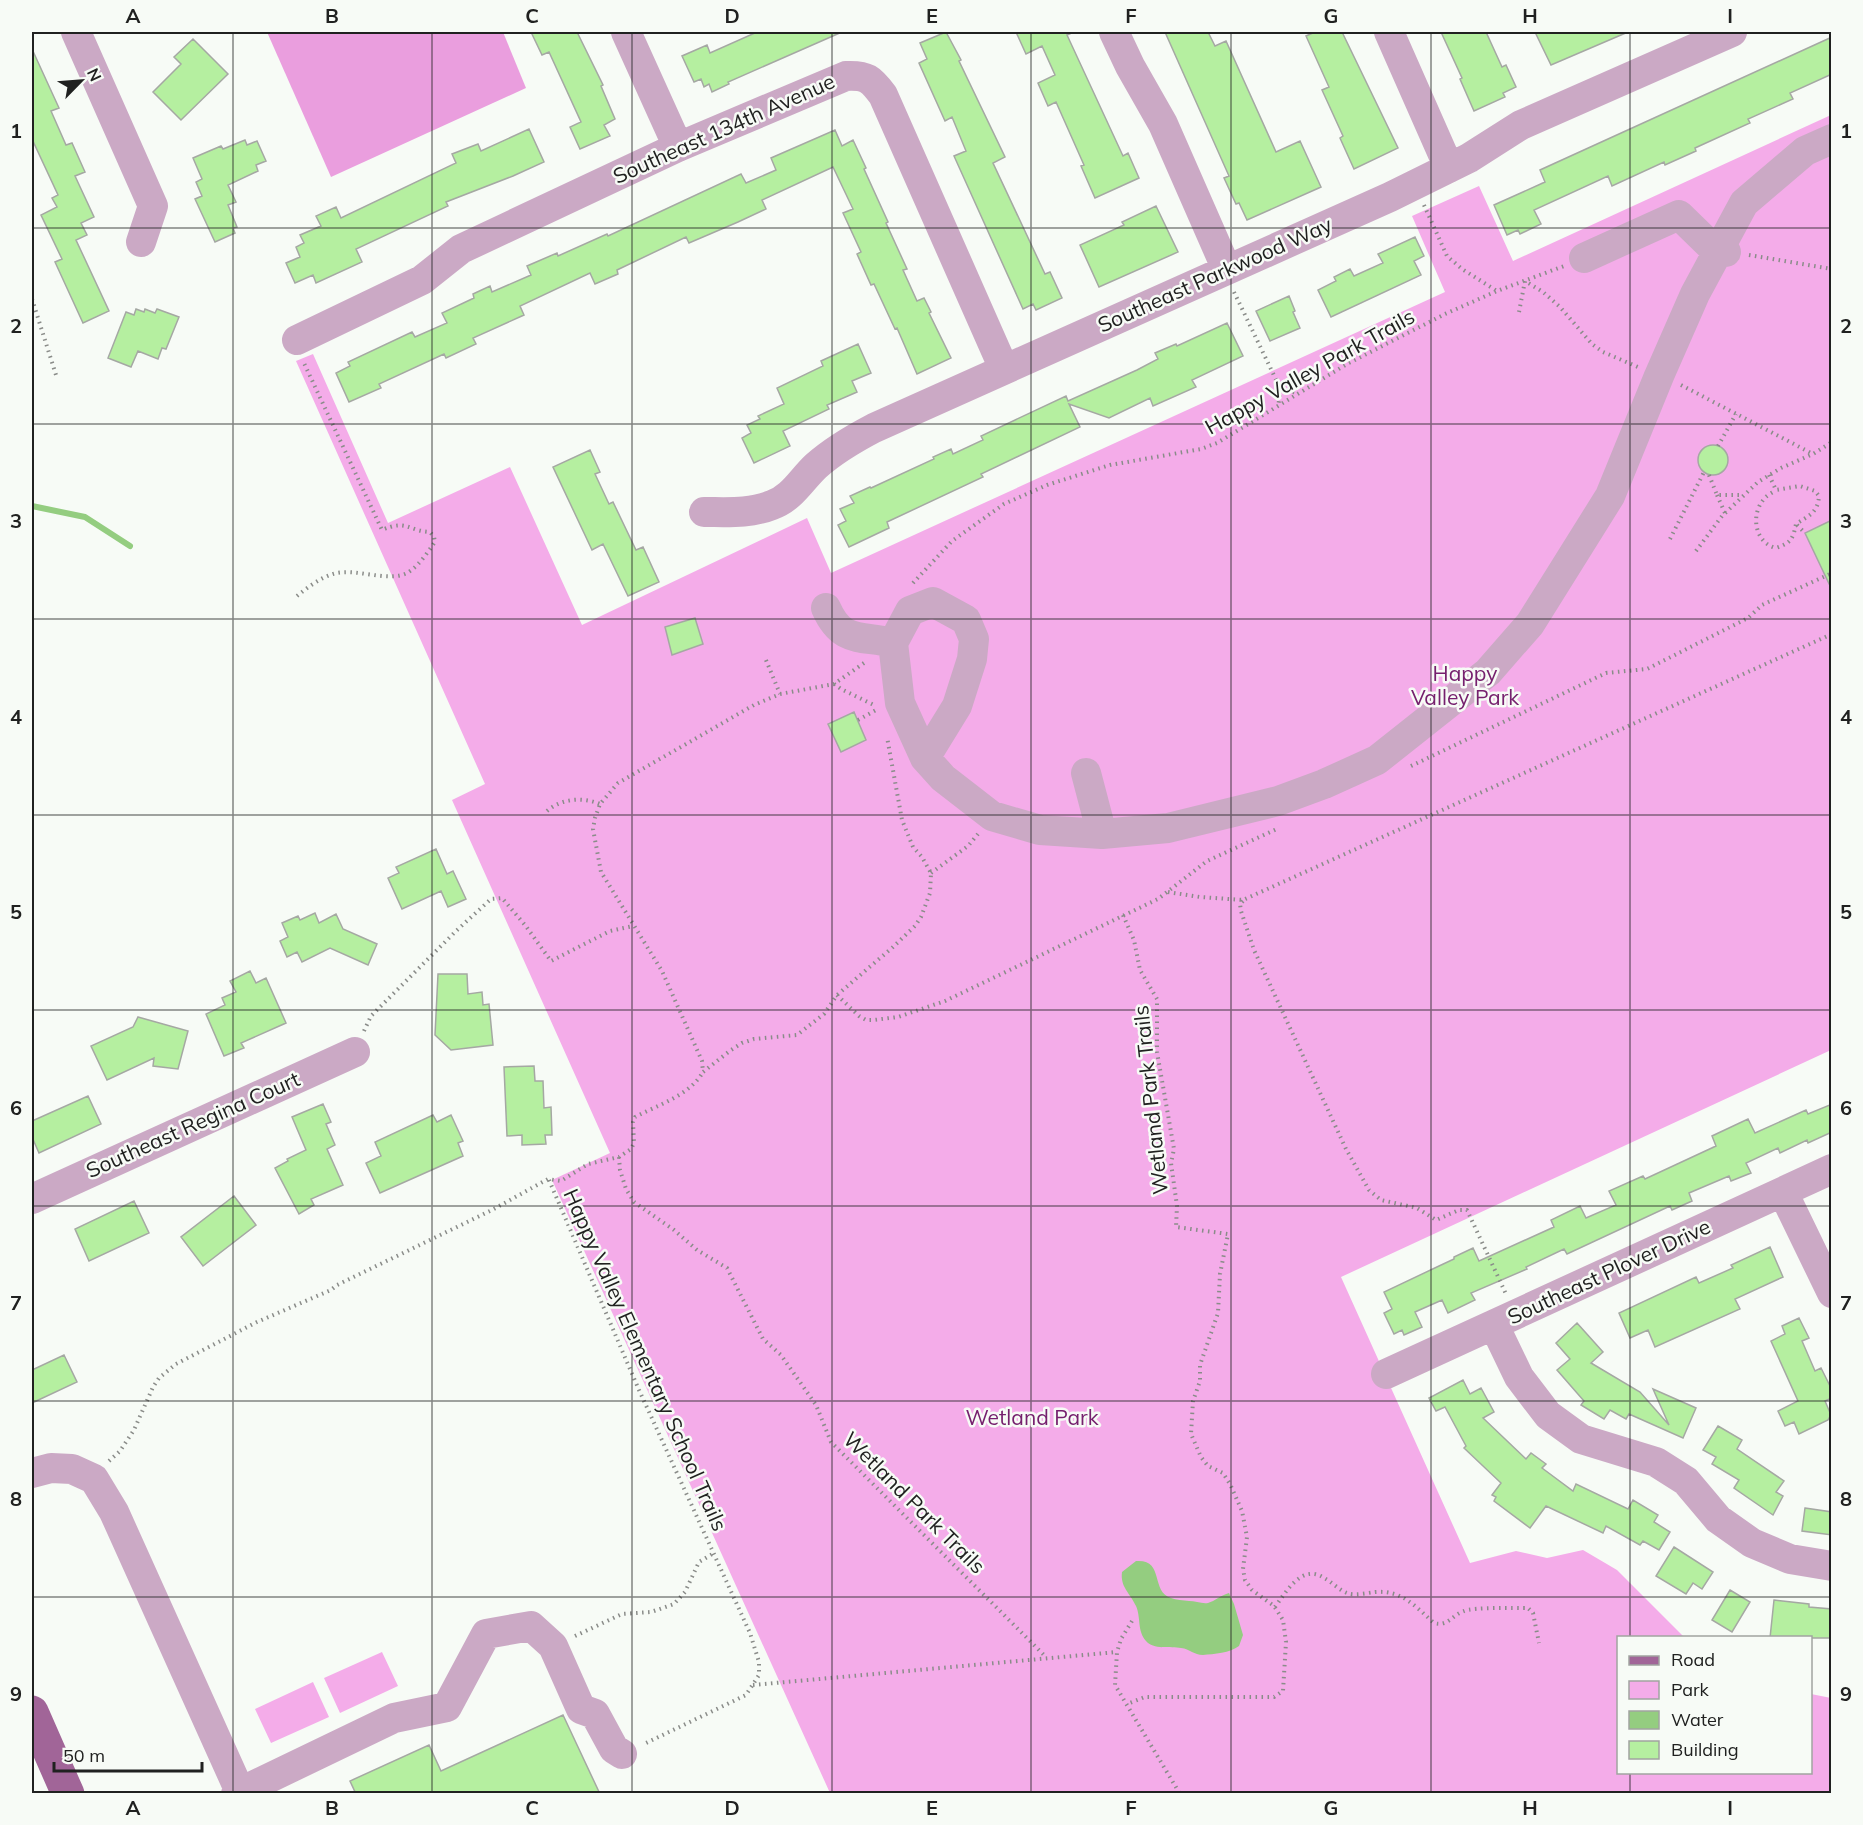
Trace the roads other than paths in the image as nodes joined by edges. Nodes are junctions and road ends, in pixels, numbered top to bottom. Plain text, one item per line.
1 (76, 32) edge
2 (626, 32) edge
3 (1114, 32) edge
4 (1389, 32) edge
5 (1732, 32) edge
6 (1832, 140) edge
7 (678, 147) junction
8 (1449, 168) junction
9 (141, 242) dead end
10 (1722, 252) junction
11 (1584, 258) road end
12 (1225, 271) junction
13 (297, 340) road end
14 (1004, 369) junction
15 (704, 512) dead end
16 (826, 608) dead end
17 (883, 650) junction
18 (925, 758) junction
19 (1086, 773) dead end
20 (1102, 834) junction
21 (355, 1052) dead end
22 (1832, 1168) edge
23 (1783, 1192) junction
24 (32, 1199) edge
25 (1832, 1293) edge
26 (1505, 1320) junction
27 (1386, 1374) dead end
28 (32, 1473) edge
29 (1832, 1566) edge
30 (32, 1712) edge
31 (622, 1754) road end
32 (239, 1793) edge
33 (68, 1794) edge

1 - 9 street
2 - 7 street
3 - 12 street
4 - 8 street
5 - 8 street, Southeast Parkwood Way
6 - 10 street
7 - 13 street, Southeast 134th Avenue
7 - 14 street, Southeast 134th Avenue
8 - 12 street, Southeast Parkwood Way
10 - 11 street
10 - 20 street
12 - 14 street, Southeast Parkwood Way
14 - 15 street, Southeast Parkwood Way
16 - 17 street
17 - 18 street
17 - 18 street
18 - 20 street
19 - 20 street
21 - 24 street, Southeast Regina Court
22 - 23 street, Southeast Plover Drive
23 - 25 street
23 - 26 street, Southeast Plover Drive
26 - 27 street, Southeast Plover Drive
26 - 29 street
28 - 32 street
30 - 33 main road
31 - 32 street

